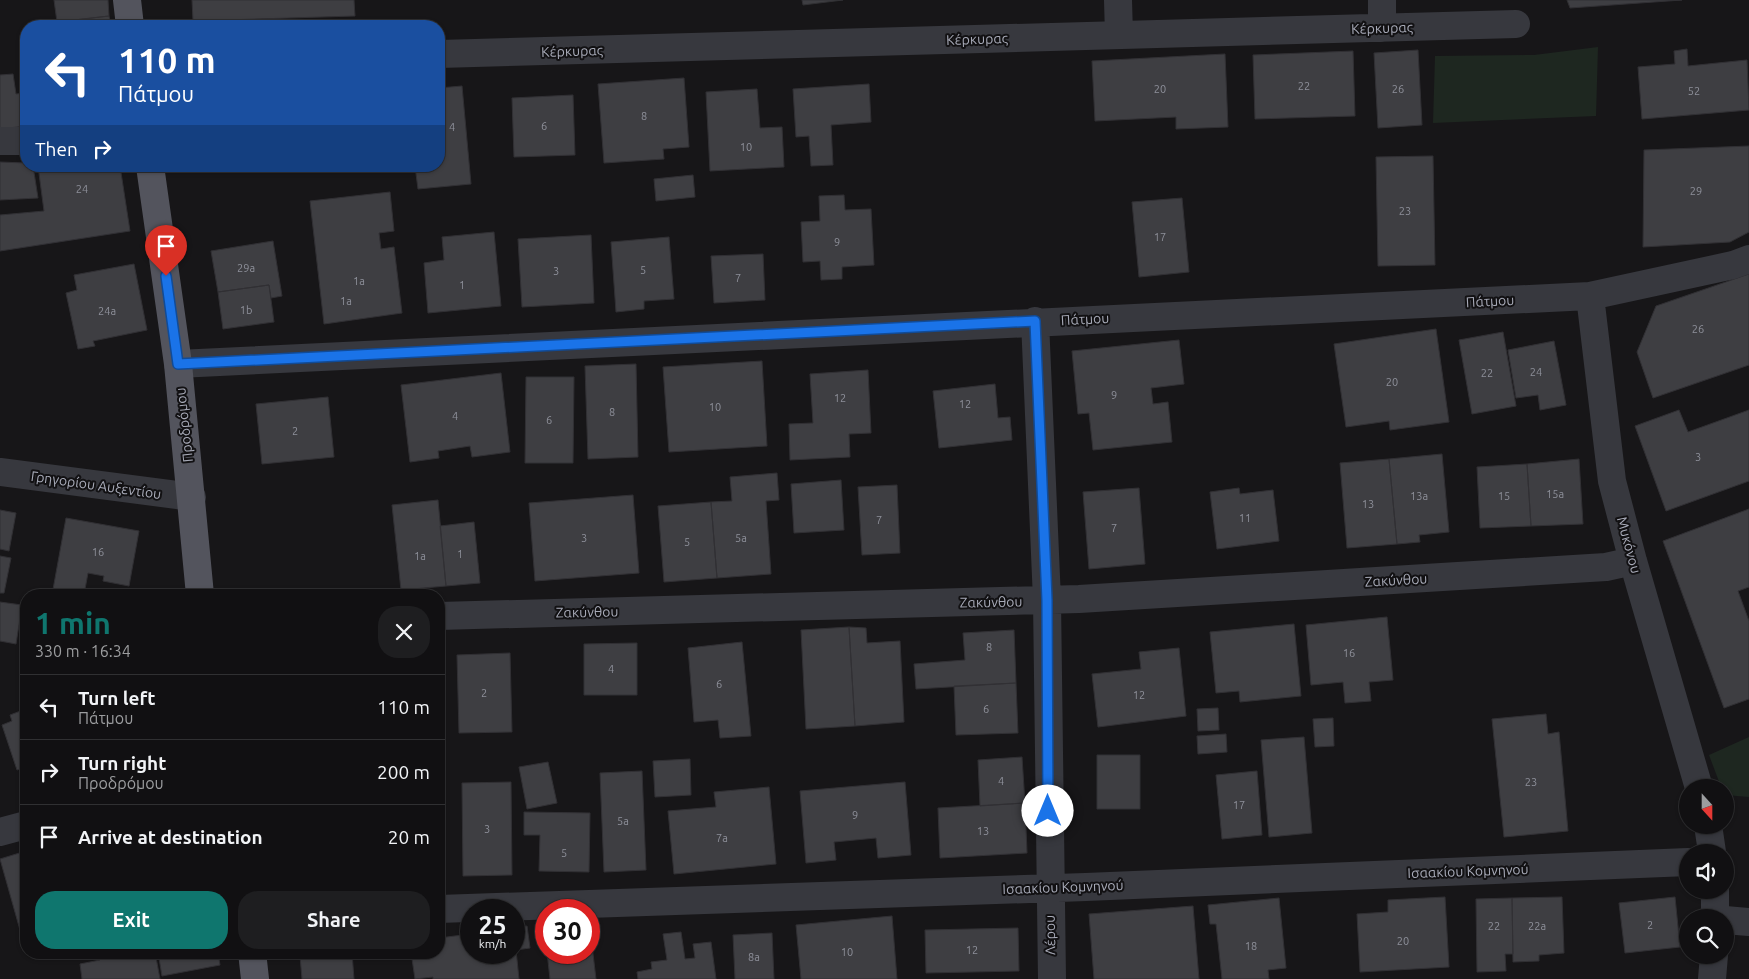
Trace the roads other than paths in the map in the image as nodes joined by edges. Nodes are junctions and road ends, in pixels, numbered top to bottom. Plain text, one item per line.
1 (127, 0) edge
2 (1118, 0) edge
3 (1382, 0) edge
4 (129, 20) edge
5 (1516, 24) dead end
6 (1382, 28) junction
7 (1119, 35) junction
8 (445, 54) edge
9 (0, 141) edge
10 (20, 141) edge
11 (151, 172) edge
12 (1749, 259) edge
13 (1590, 296) junction
14 (1035, 321) junction
15 (178, 364) junction
16 (0, 472) edge
17 (192, 497) junction
18 (1633, 561) junction
19 (200, 589) edge
20 (1047, 600) junction
21 (445, 616) edge
22 (1696, 779) edge
23 (20, 827) edge
24 (0, 832) edge
25 (1679, 862) edge
26 (1049, 888) junction
27 (445, 909) edge
28 (1734, 921) edge
29 (1749, 922) edge
30 (235, 959) edge
31 (253, 959) edge
32 (1713, 964) edge
33 (238, 979) edge
34 (255, 979) edge
35 (1052, 979) edge
36 (1712, 979) edge

1 - 4 main road
2 - 7 street
3 - 6 street
5 - 6 street, Κέρκυρας
6 - 7 street, Κέρκυρας
7 - 8 street, Κέρκυρας
9 - 10 street
11 - 15 main road, Προδρόμου
12 - 13 street, Πάτμου
13 - 14 street, Πάτμου
13 - 18 street, Μυκόνου
14 - 15 street, Πάτμου
14 - 20 street, Λέρου
15 - 17 main road, Προδρόμου
16 - 17 street, Γρηγορίου Αυξεντίου
17 - 19 main road, Προδρόμου
18 - 20 street, Ζακύνθου
18 - 22 street, Μυκόνου
20 - 21 street, Ζακύνθου
20 - 26 street, Λέρου
23 - 24 street
25 - 26 street, Ισαακίου Κομνηνού
26 - 27 street, Ισαακίου Κομνηνού
26 - 35 street, Λέρου
28 - 29 street
30 - 33 main road
31 - 34 main road
32 - 36 street

